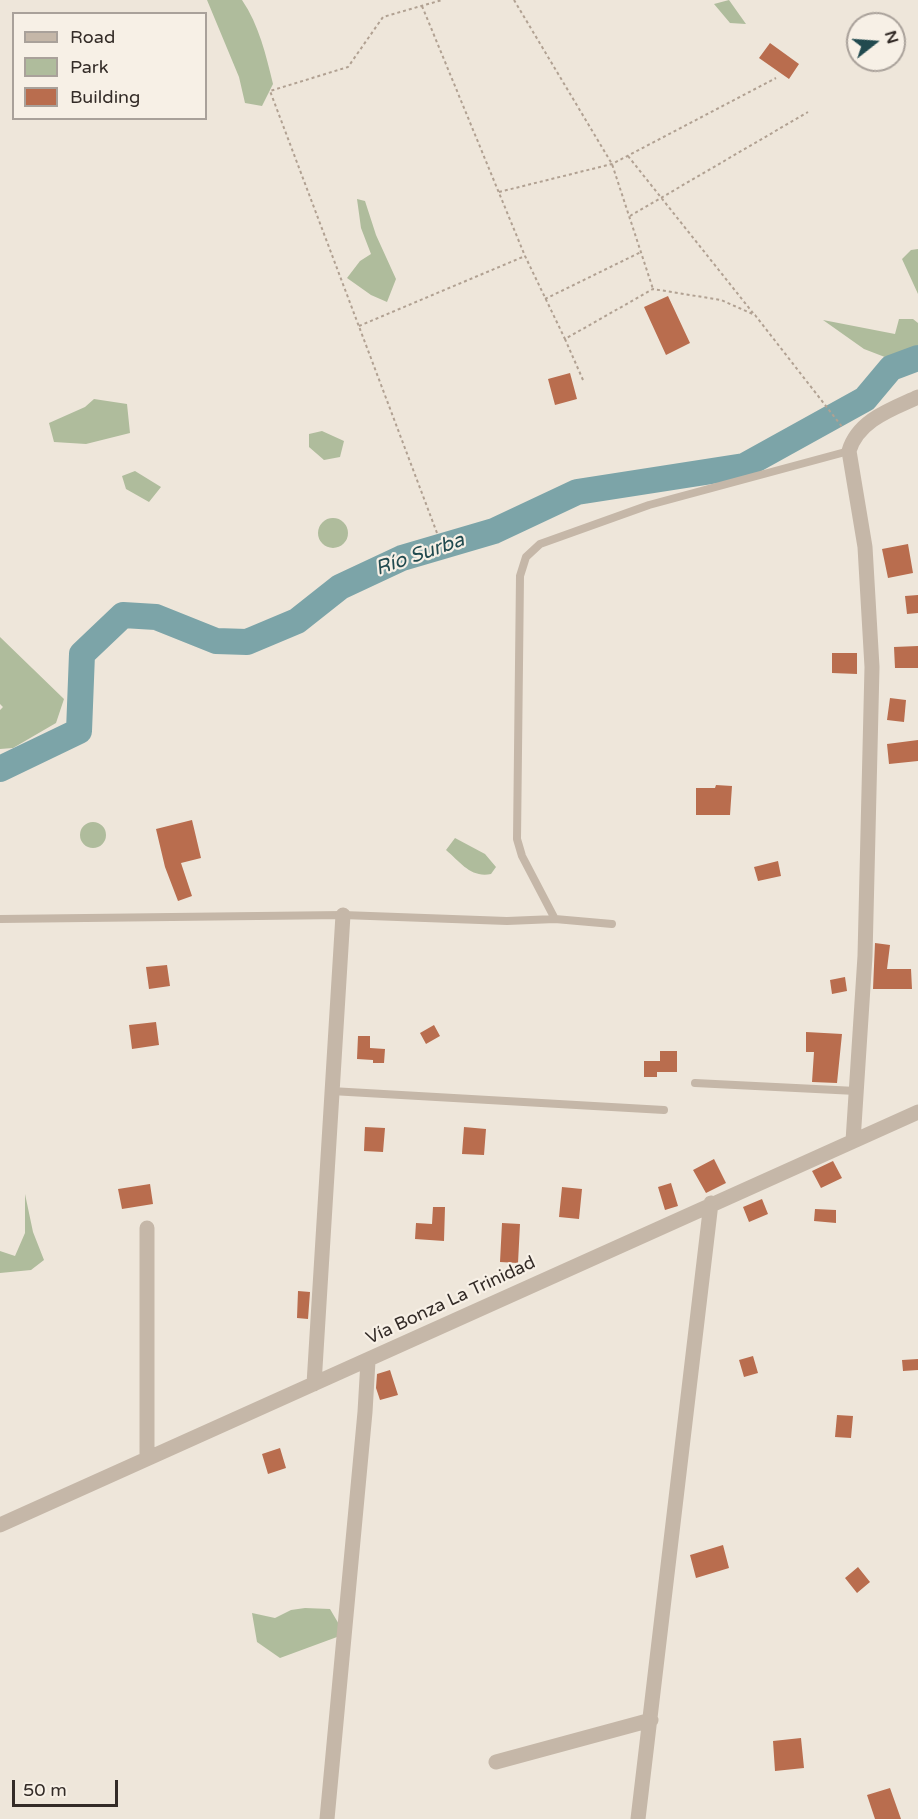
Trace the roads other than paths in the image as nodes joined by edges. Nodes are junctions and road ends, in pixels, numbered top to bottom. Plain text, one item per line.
1 (918, 397) edge
2 (851, 445) junction
3 (343, 915) junction
4 (0, 919) edge
5 (555, 919) junction
6 (612, 924) dead end
7 (695, 1083) dead end
8 (331, 1090) junction
9 (856, 1091) junction
10 (664, 1110) dead end
11 (918, 1112) edge
12 (853, 1141) junction
13 (711, 1203) junction
14 (147, 1228) dead end
15 (368, 1361) junction
16 (314, 1384) junction
17 (147, 1458) junction
18 (0, 1525) edge
19 (651, 1720) junction
20 (496, 1762) dead end
21 (327, 1819) edge
22 (638, 1819) edge

1 - 2 street
2 - 5 lane
2 - 9 street
3 - 4 lane
3 - 5 lane
3 - 8 street
5 - 6 lane
7 - 9 lane
8 - 10 lane
8 - 16 street
9 - 12 street
11 - 12 street, Vía Bonza La Trinidad
12 - 13 street, Vía Bonza La Trinidad
13 - 15 street, Vía Bonza La Trinidad
13 - 19 street
14 - 17 street
15 - 16 street, Vía Bonza La Trinidad
15 - 21 street
16 - 17 street, Vía Bonza La Trinidad
17 - 18 street, Vía Bonza La Trinidad
19 - 20 street
19 - 22 street

